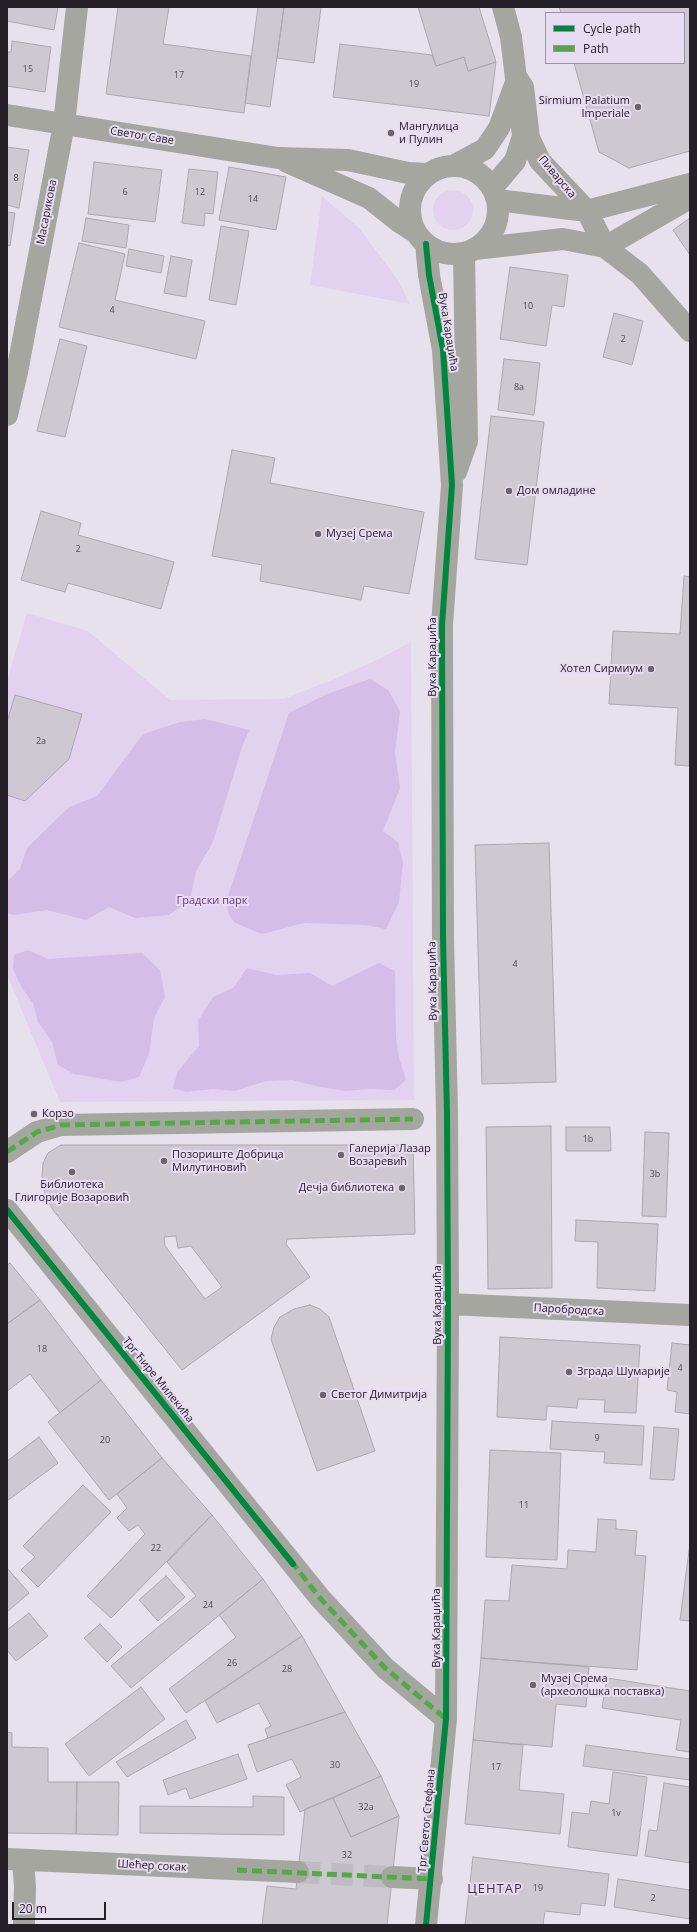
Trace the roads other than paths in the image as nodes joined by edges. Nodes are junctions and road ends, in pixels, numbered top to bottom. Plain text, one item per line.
1 (77, 7) edge
2 (503, 7) edge
3 (517, 78) junction
4 (7, 115) edge
5 (64, 124) junction
6 (278, 158) junction
7 (455, 165) junction
8 (427, 174) junction
9 (690, 184) edge
10 (495, 194) junction
11 (690, 198) edge
12 (587, 211) junction
13 (421, 238) junction
14 (605, 247) junction
15 (469, 251) junction
16 (690, 331) edge
17 (7, 415) edge
18 (452, 485) junction
19 (413, 1119) dead end
20 (7, 1152) edge
21 (7, 1210) edge
22 (448, 1304) junction
23 (690, 1315) edge
24 (446, 1719) junction
25 (15, 1860) edge
26 (298, 1872) tunnel mouth
27 (392, 1877) tunnel mouth
28 (432, 1879) junction
29 (24, 1925) edge
30 (426, 1925) edge

1 - 5 street, Масарикова
2 - 3 street, Пиварска
3 - 7 street, Пиварска
3 - 10 street, Пиварска
3 - 12 street, Пиварска
4 - 5 street, Светог Саве
5 - 6 street, Светог Саве
5 - 17 street, Масарикова
6 - 8 street, Светог Саве
6 - 13 street, Светог Саве
7 - 8 street
7 - 10 street
8 - 13 street
9 - 12 street
10 - 12 street
10 - 15 street
11 - 14 street
12 - 14 street, Пиварска
13 - 15 street
13 - 18 street, Вука Караџића
14 - 15 street
14 - 16 street
15 - 18 street, Вука Караџића
18 - 22 street, Вука Караџића
19 - 20 street
21 - 24 street, Трг Ћире Милекића
22 - 23 street, Паробродска
22 - 24 street, Вука Караџића
24 - 28 street, Трг Светог Стефана
25 - 26 street, Шећер сокак
25 - 29 street
27 - 28 street
28 - 30 street, Трг Светог Стефана

